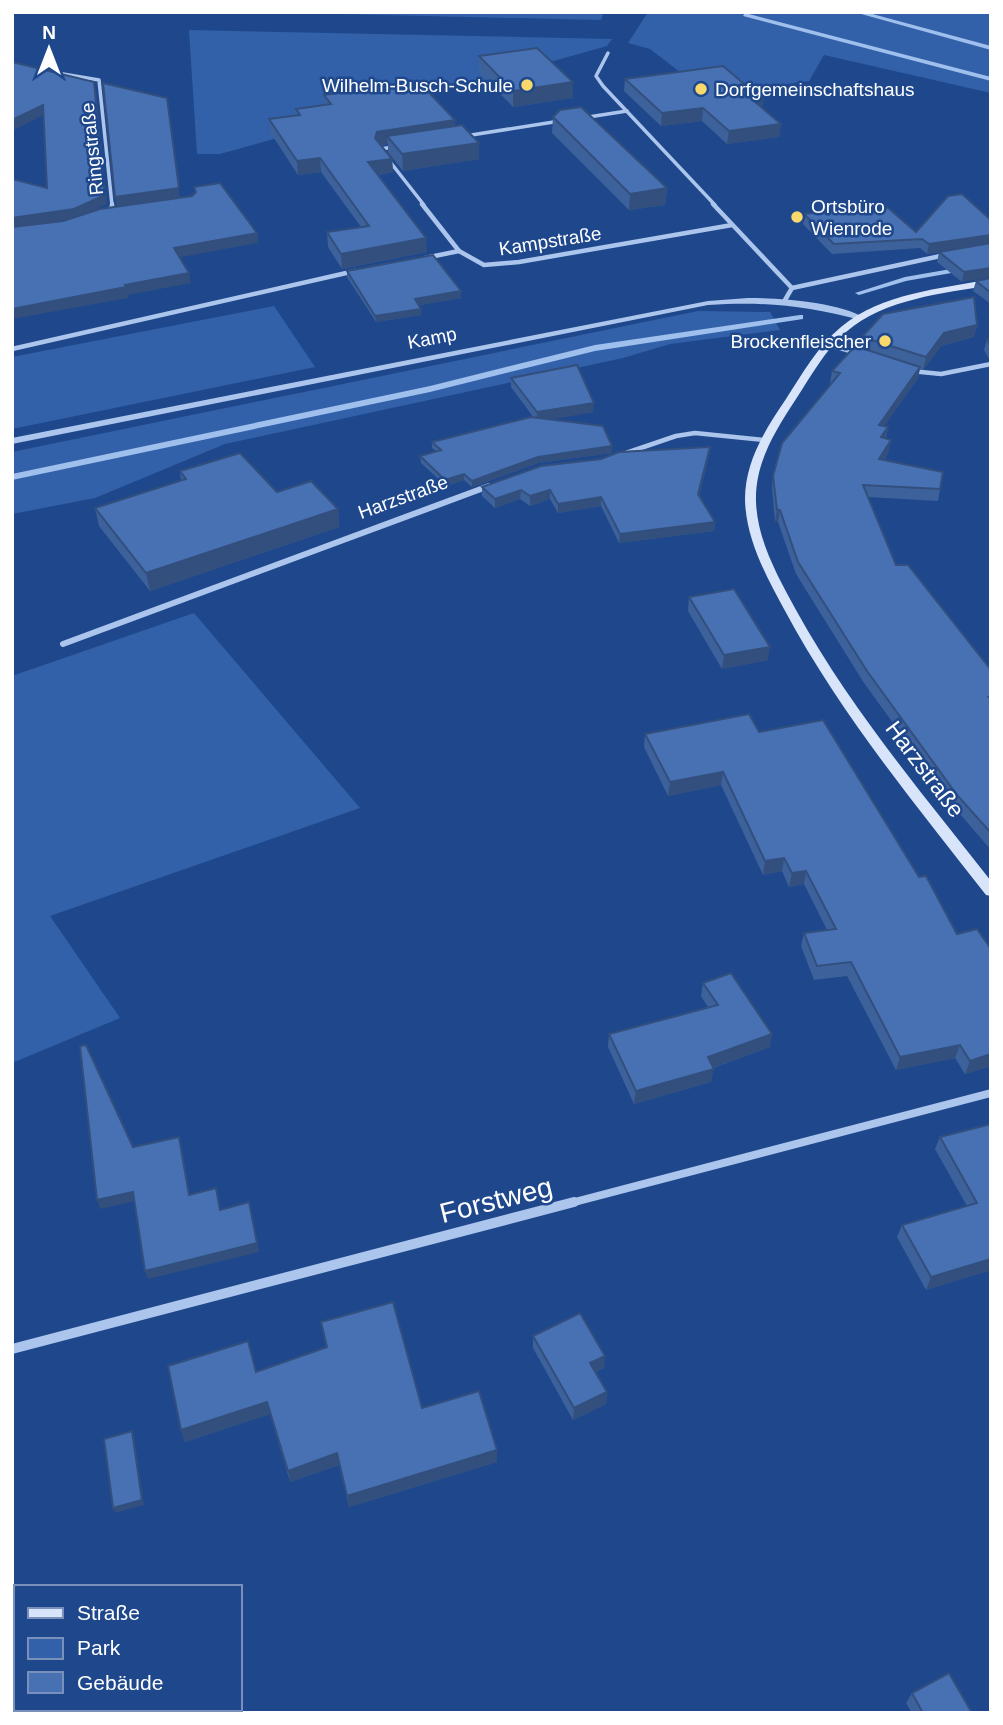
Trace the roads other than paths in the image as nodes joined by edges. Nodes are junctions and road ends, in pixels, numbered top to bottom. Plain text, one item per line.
1 (608, 53) dead end
2 (43, 71) edge
3 (626, 111) junction
4 (462, 137) edge
5 (407, 145) edge
6 (116, 213) edge
7 (732, 225) junction
8 (458, 251) junction
9 (951, 254) edge
10 (419, 259) edge
11 (367, 269) edge
12 (991, 282) edge
13 (792, 288) junction
14 (785, 300) junction
15 (861, 318) junction
16 (830, 345) junction
17 (12, 349) edge
18 (865, 356) edge
19 (991, 364) edge
20 (900, 367) edge
21 (765, 440) junction
22 (12, 441) edge
23 (621, 455) edge
24 (501, 482) edge
25 (63, 644) dead end
26 (991, 891) edge
27 (991, 1093) edge
28 (12, 1349) edge

1 - 3 street
2 - 6 street, Ringstraße
3 - 4 street
3 - 7 street
5 - 8 street, Kampstraße
7 - 8 street, Kampstraße
7 - 13 street
8 - 10 street
9 - 13 street
11 - 17 street
12 - 15 main road, Harzstraße
13 - 14 street
14 - 15 street, Kamp
14 - 22 street, Kamp
15 - 16 main road, Harzstraße
16 - 18 street
16 - 21 main road, Harzstraße
19 - 20 street
21 - 23 street
21 - 26 main road, Harzstraße
24 - 25 street, Harzstraße
27 - 28 street, Forstweg

